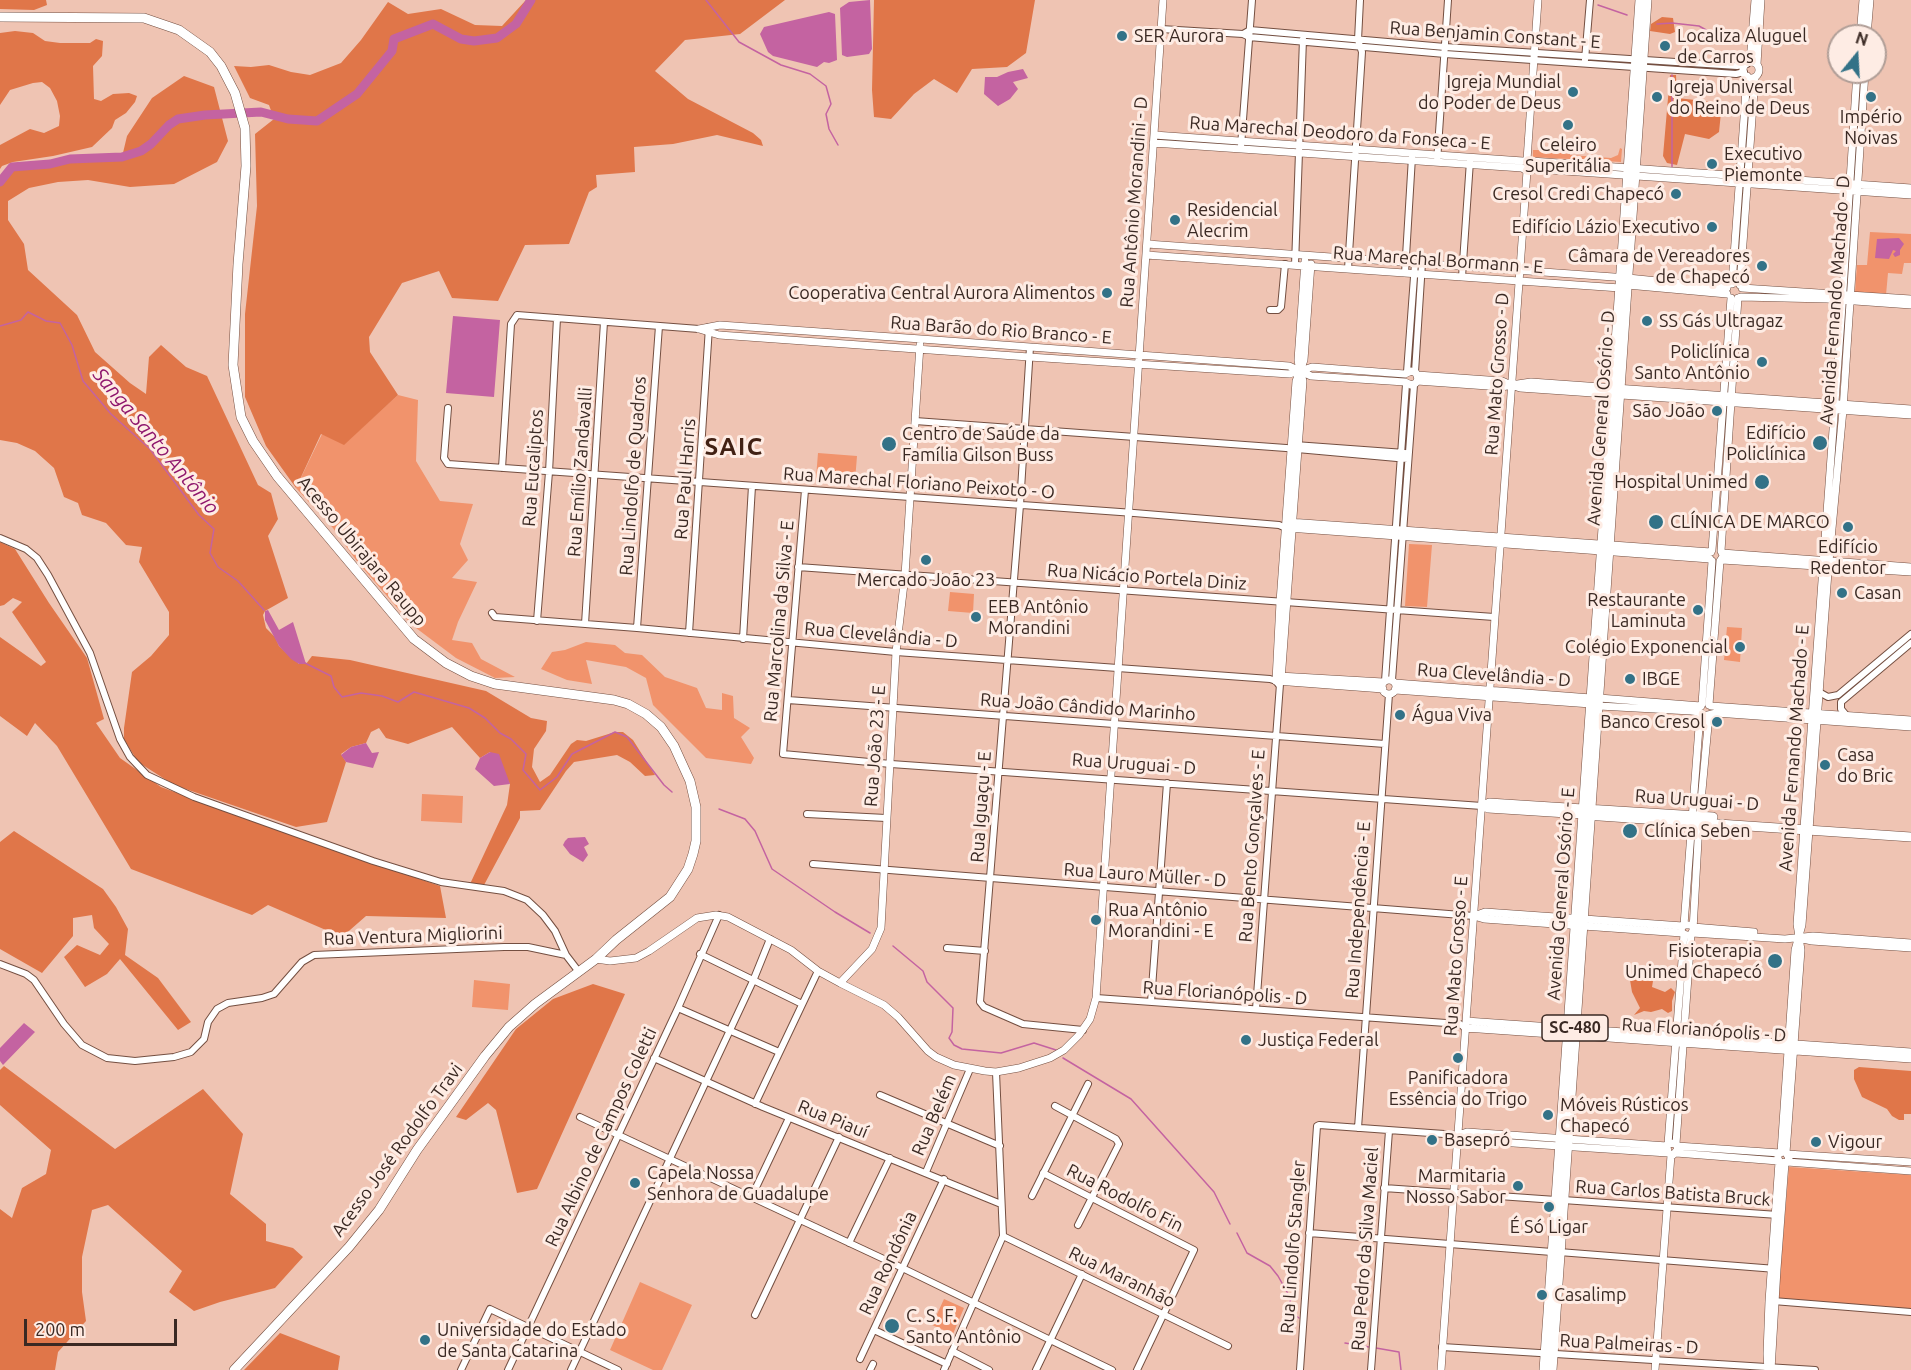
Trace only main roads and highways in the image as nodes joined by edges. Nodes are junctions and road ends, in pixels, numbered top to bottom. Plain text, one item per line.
1 (1640, 0) edge
2 (1647, 0) edge
3 (0, 17) edge
4 (1639, 63) junction
5 (1605, 548) joint
6 (1587, 812) junction
7 (1806, 827) junction
8 (1911, 831) edge
9 (1911, 837) edge
10 (596, 959) joint
11 (1549, 1354) junction
12 (234, 1370) edge
13 (1544, 1370) edge
14 (1552, 1370) edge

1 - 4 main road, Avenida General Osório - D
2 - 4 main road, Avenida General Osório - D
3 - 10 main road, Acesso Ubirajara Raupp
4 - 5 main road, Avenida General Osório - D
5 - 6 main road, Avenida General Osório - E
6 - 7 main road, Rua Uruguai - D
6 - 11 main road, Avenida General Osório - E / SC-480
7 - 8 main road, Rua Uruguai - D
7 - 9 main road, Rua Uruguai - D
10 - 12 main road, Acesso José Rodolfo Travi
11 - 13 main road, SC-480
11 - 14 main road, SC-480

